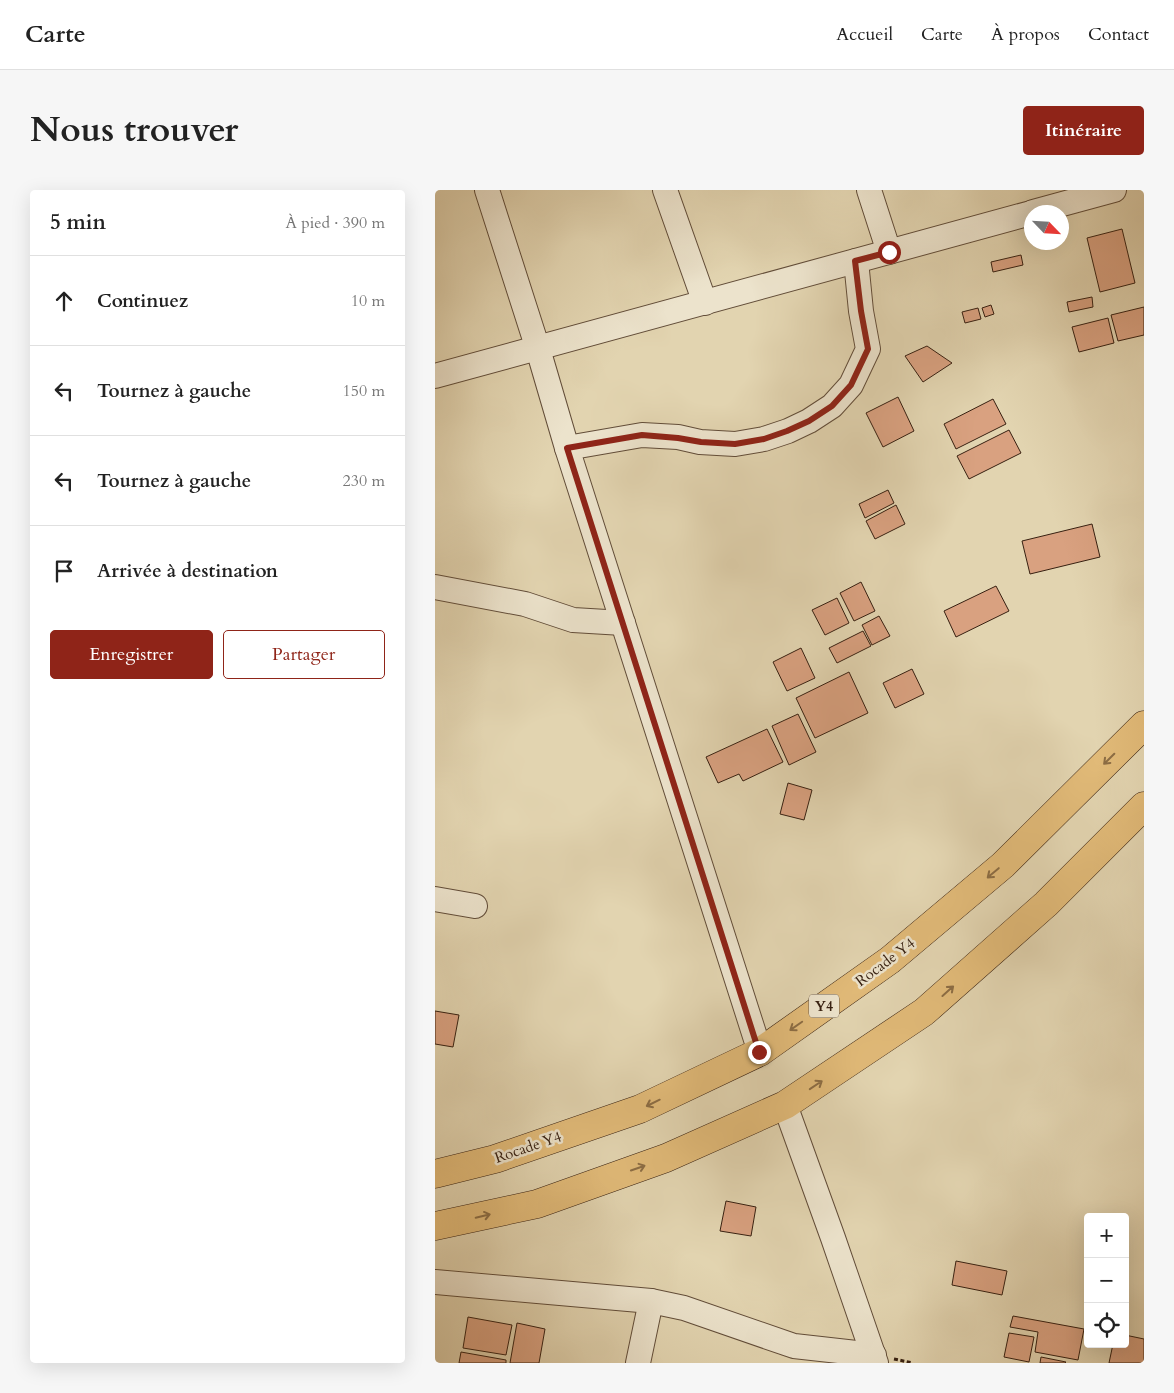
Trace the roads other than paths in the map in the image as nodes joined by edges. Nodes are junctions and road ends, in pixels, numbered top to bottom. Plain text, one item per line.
1 (487, 190) edge
2 (665, 190) edge
3 (869, 190) edge
4 (1115, 190) edge
5 (1061, 205) edge
6 (1024, 215) edge
7 (889, 252) junction
8 (855, 261) junction
9 (705, 303) junction
10 (538, 348) junction
11 (435, 376) edge
12 (567, 448) junction
13 (435, 587) edge
14 (623, 623) junction
15 (1144, 725) edge
16 (1144, 806) edge
17 (435, 899) edge
18 (475, 906) dead end
19 (759, 1052) junction
20 (785, 1105) junction
21 (435, 1174) edge
22 (435, 1226) edge
23 (435, 1282) edge
24 (651, 1301) junction
25 (875, 1359) edge
26 (638, 1363) edge

1 - 10 street
2 - 9 street
3 - 7 street
4 - 5 street
6 - 7 street
7 - 8 street
8 - 9 street
8 - 12 street
9 - 10 street
10 - 11 street
10 - 12 street
12 - 14 street
13 - 14 street
14 - 19 street
15 -> 19 highway, Rocade Y4 / Y4
20 -> 16 highway
17 - 18 street
19 -> 21 highway, Rocade Y4 / Y4
22 -> 20 highway
20 - 25 street
23 - 24 street
24 - 25 street
24 - 26 street

